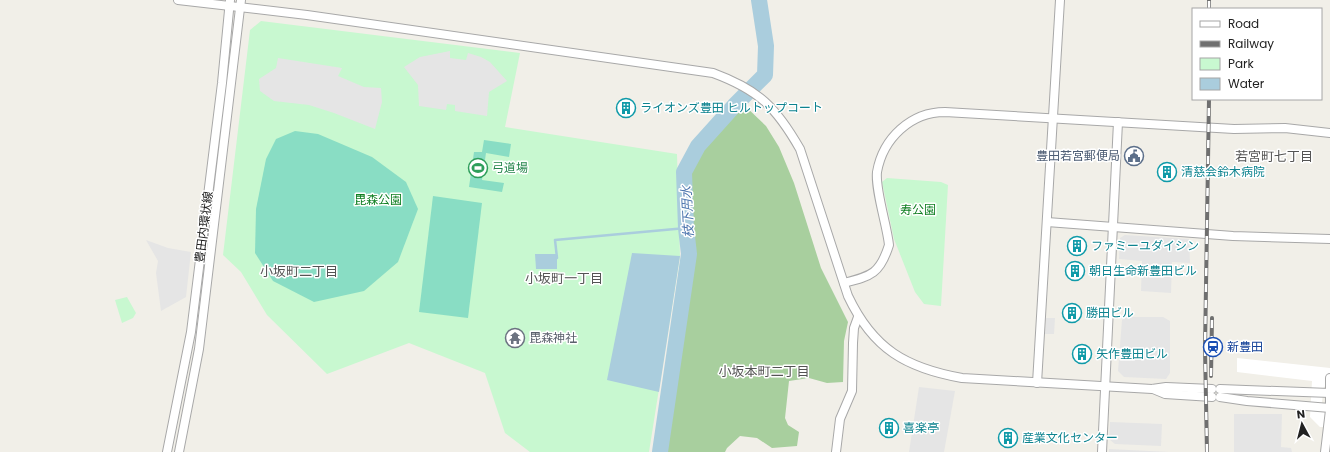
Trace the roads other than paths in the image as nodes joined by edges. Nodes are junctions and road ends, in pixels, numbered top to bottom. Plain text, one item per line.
1 (178, 0) edge
2 (1060, 0) edge
3 (230, 2) edge
4 (240, 3) edge
5 (1052, 118) junction
6 (1118, 122) junction
7 (1330, 133) edge
8 (1047, 222) junction
9 (1112, 227) junction
10 (1330, 240) edge
11 (844, 283) junction
12 (858, 317) junction
13 (1330, 378) edge
14 (1037, 383) junction
15 (1104, 386) junction
16 (1216, 393) junction
17 (1329, 393) edge
18 (1330, 404) edge
19 (1330, 409) edge
20 (167, 452) edge
21 (179, 452) edge
22 (836, 452) edge
23 (1102, 452) edge
24 (1325, 452) edge

1 - 3 street
2 - 5 street
3 - 4 street
3 - 20 street, 豊田内環状線
4 - 11 street
4 - 21 street, 豊田内環状線
5 - 6 street
5 - 8 street
5 - 11 street
6 - 7 street
6 - 9 street
8 - 9 street
8 - 14 street
9 - 10 street
9 - 15 street
11 - 12 street
12 - 14 street
12 - 22 street
13 - 17 street
14 - 15 street
15 - 16 street
15 - 23 street
16 - 17 street
16 - 19 street
17 - 18 street
19 - 24 street

